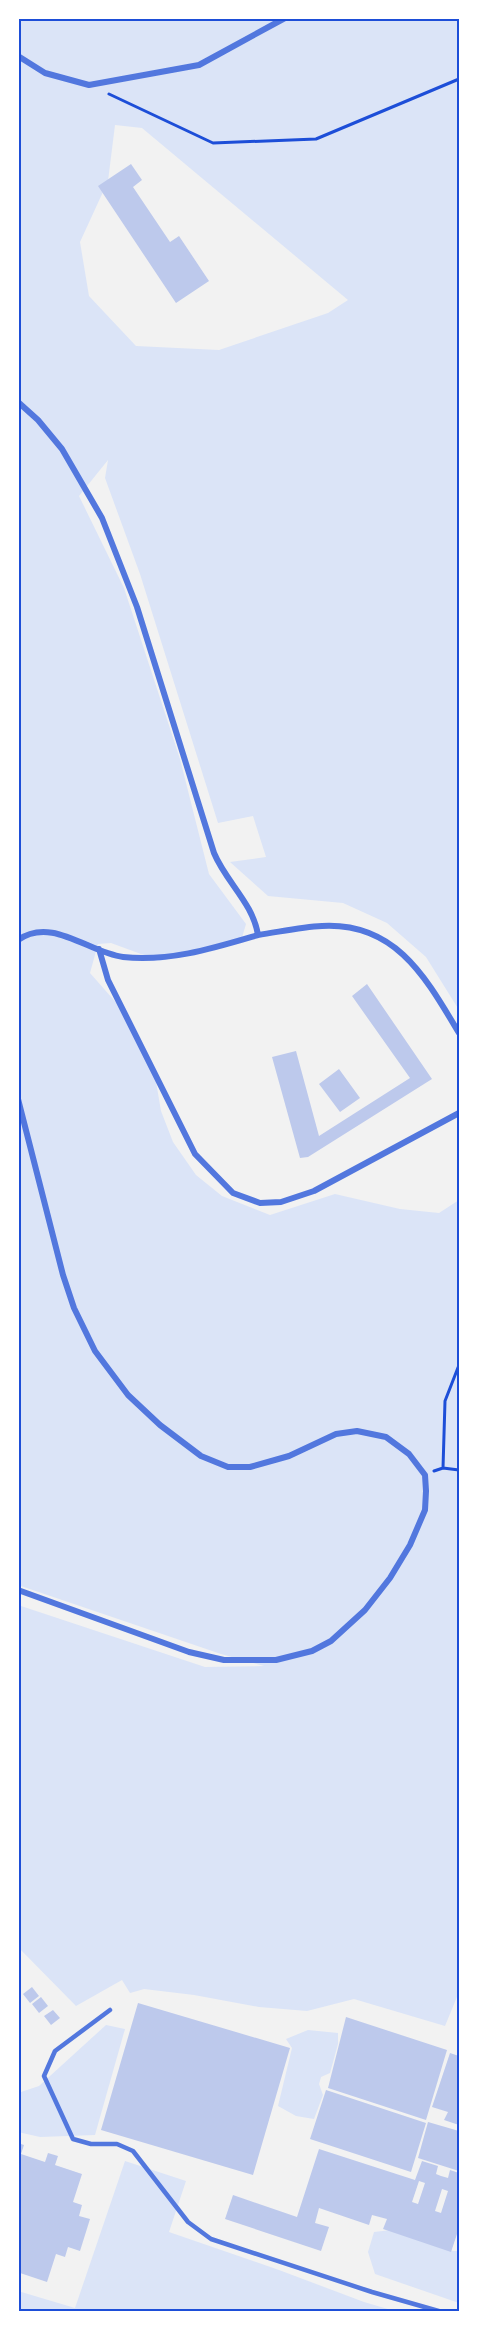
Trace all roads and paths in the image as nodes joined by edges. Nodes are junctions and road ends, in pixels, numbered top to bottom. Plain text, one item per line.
1 (285, 18) edge
2 (18, 56) edge
3 (459, 79) edge
4 (88, 85) junction
5 (18, 402) edge
6 (258, 935) junction
7 (18, 940) edge
8 (99, 949) junction
9 (459, 1033) edge
10 (18, 1099) edge
11 (459, 1113) edge
12 (459, 1365) edge
13 (443, 1468) junction
14 (459, 1470) edge
15 (425, 1475) junction
16 (18, 1590) edge
17 (110, 2010) dead end
18 (442, 2312) edge

1 - 4 street
2 - 4 street
3 - 4 path
5 - 6 street
6 - 8 street
6 - 9 street
7 - 8 street
8 - 11 street
10 - 15 street
12 - 13 path
13 - 14 path
13 - 15 path
15 - 16 street
17 - 18 lane

